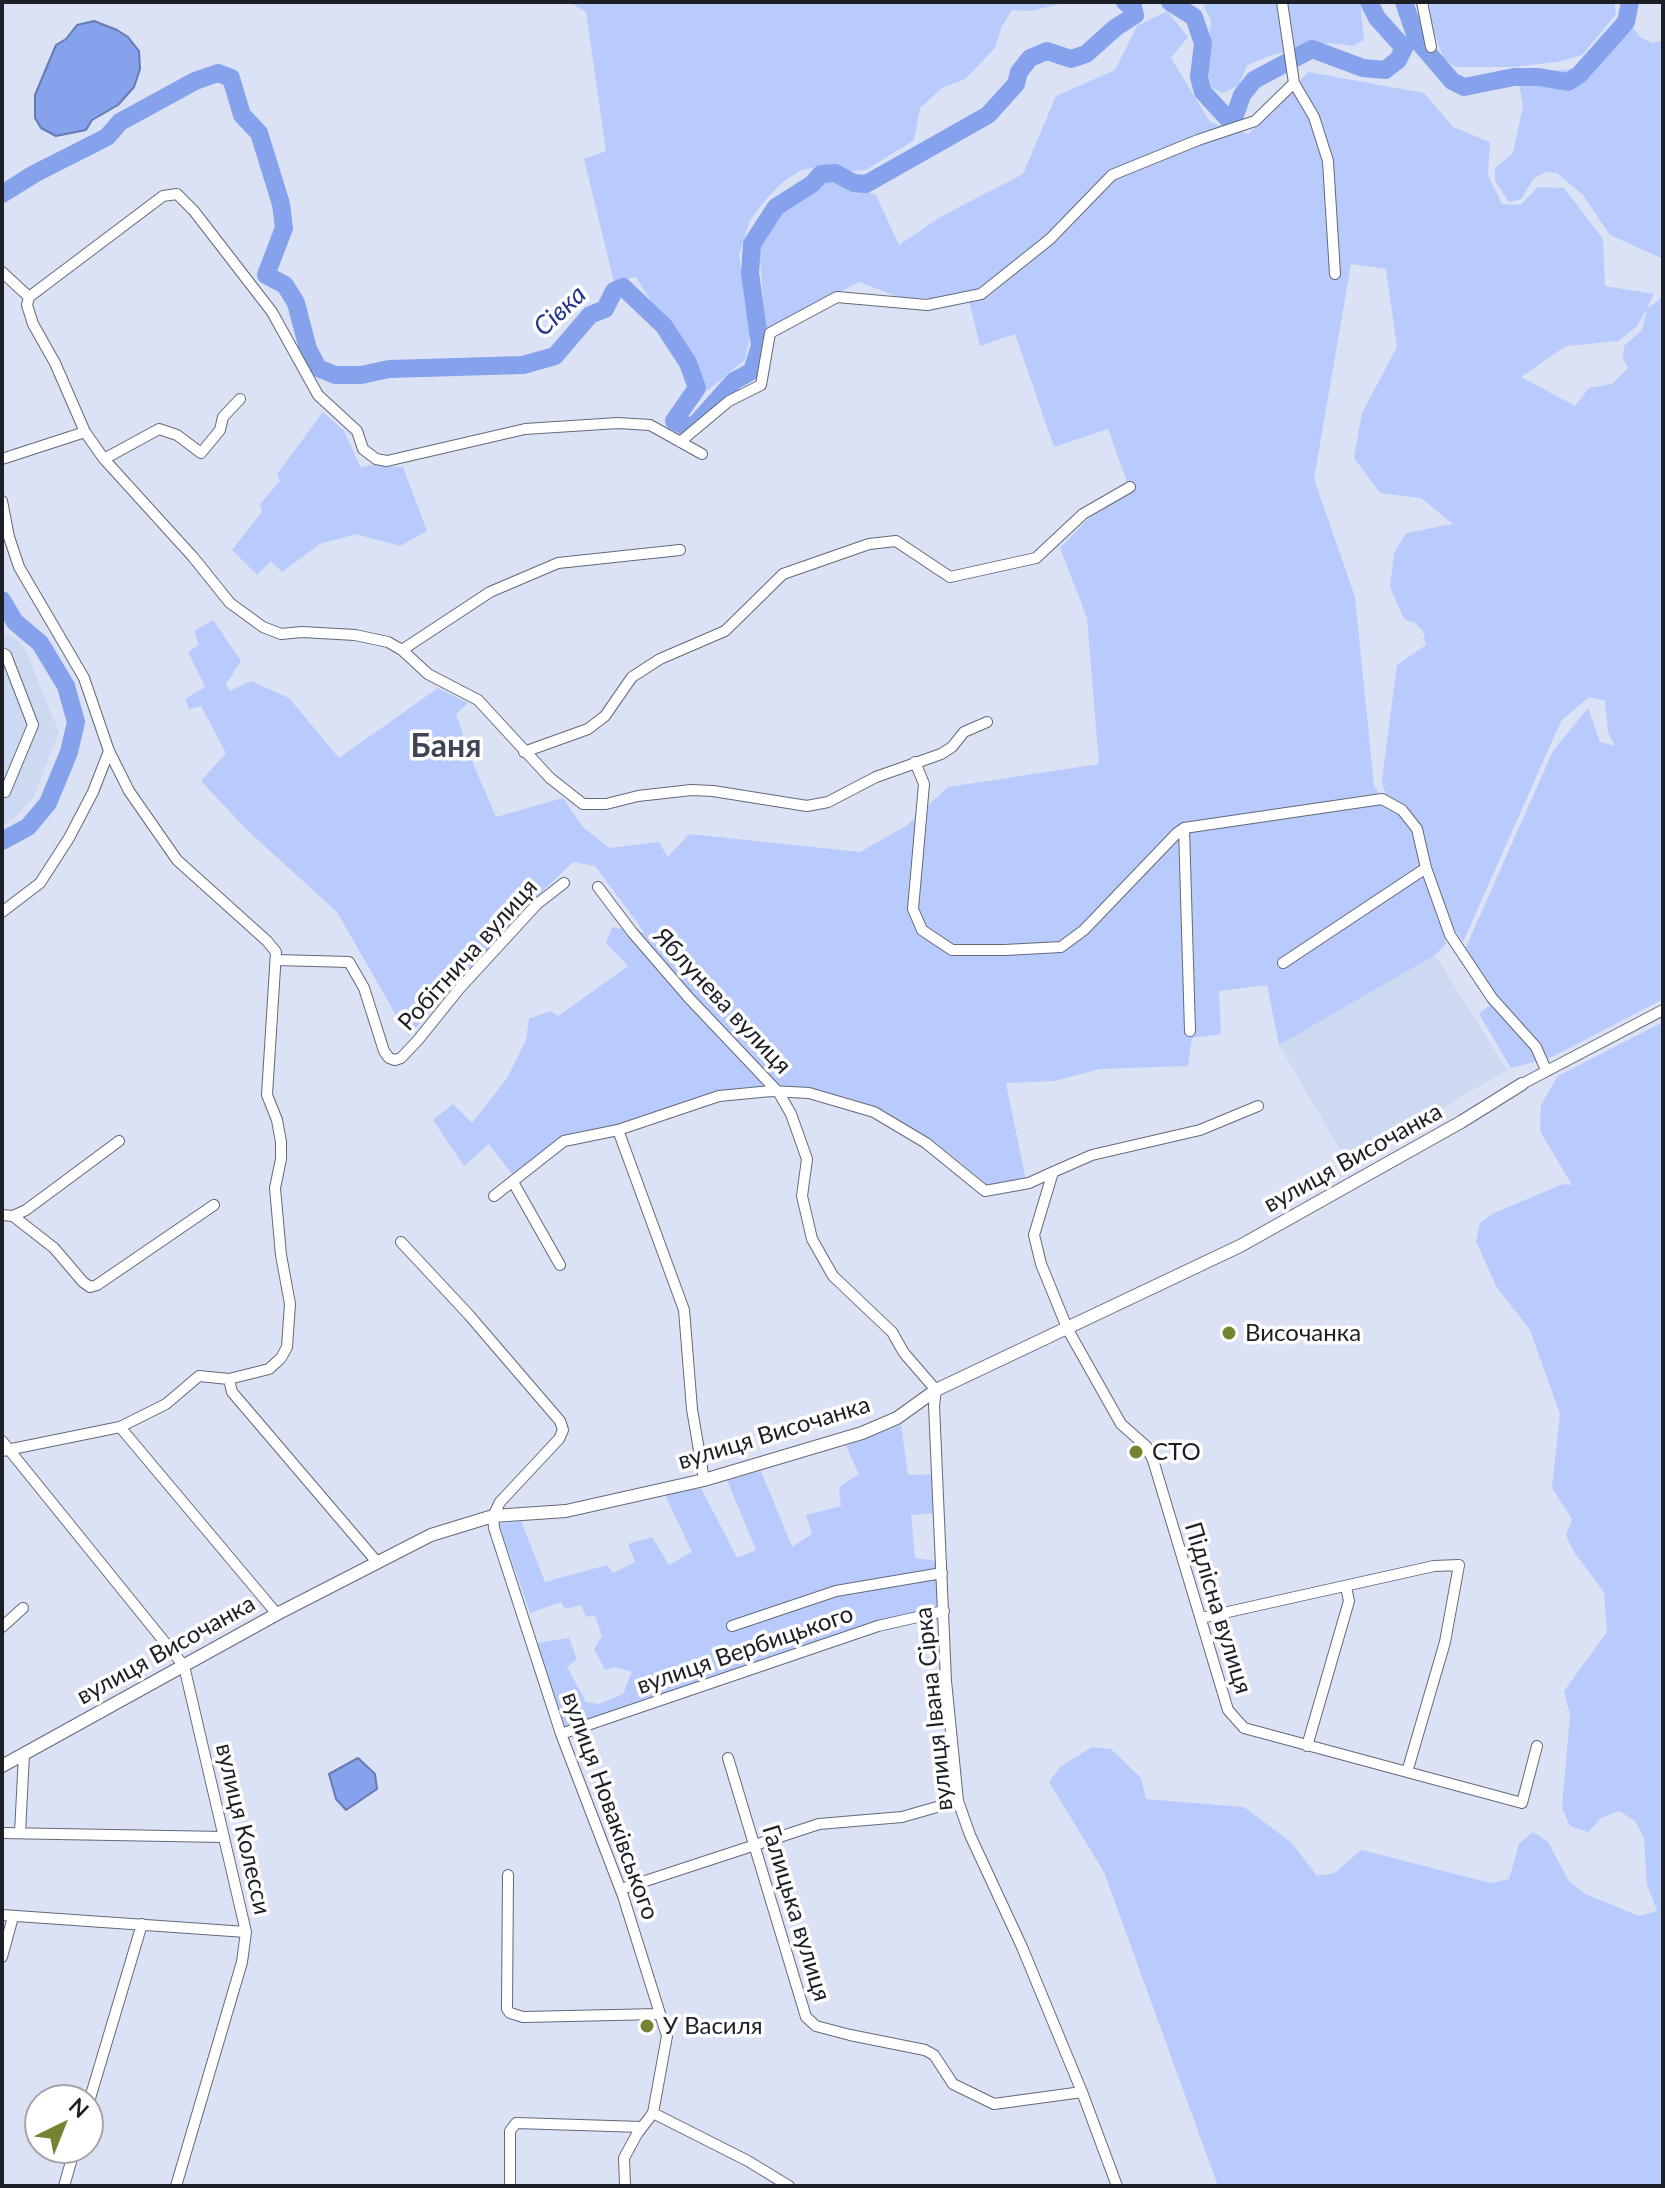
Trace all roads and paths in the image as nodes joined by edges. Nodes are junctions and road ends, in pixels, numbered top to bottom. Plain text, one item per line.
1 (1282, 2) edge
2 (1422, 2) edge
3 (1431, 47) dead end
4 (1294, 83) junction
5 (2, 272) edge
6 (1335, 274) dead end
7 (29, 297) junction
8 (240, 399) dead end
9 (85, 432) junction
10 (680, 442) junction
11 (702, 454) dead end
12 (2, 459) edge
13 (104, 459) junction
14 (1130, 487) dead end
15 (2, 501) edge
16 (680, 550) dead end
17 (402, 650) junction
18 (2, 653) edge
19 (987, 722) dead end
20 (109, 751) junction
21 (524, 752) junction
22 (915, 762) junction
23 (5, 792) dead end
24 (1184, 828) junction
25 (1426, 868) junction
26 (564, 883) dead end
27 (598, 887) dead end
28 (2, 912) edge
29 (277, 960) junction
30 (1283, 963) dead end
31 (1663, 1010) edge
32 (1190, 1031) dead end
33 (1546, 1070) junction
34 (1522, 1084) joint
35 (779, 1093) junction
36 (1258, 1106) dead end
37 (618, 1130) junction
38 (119, 1141) dead end
39 (1053, 1172) junction
40 (513, 1182) junction
41 (494, 1196) dead end
42 (214, 1205) dead end
43 (7, 1216) edge
44 (401, 1242) dead end
45 (560, 1265) dead end
46 (1068, 1330) junction
47 (229, 1379) junction
48 (936, 1390) junction
49 (120, 1427) junction
50 (4, 1447) edge
51 (704, 1480) junction
52 (493, 1516) junction
53 (377, 1562) junction
54 (942, 1573) junction
55 (1346, 1587) junction
56 (23, 1608) dead end
57 (944, 1611) junction
58 (277, 1614) junction
59 (1201, 1618) junction
60 (732, 1626) dead end
61 (2, 1627) edge
62 (184, 1666) junction
63 (561, 1734) junction
64 (1307, 1746) junction
65 (1537, 1746) dead end
66 (24, 1754) junction
67 (728, 1758) dead end
68 (2, 1766) edge
69 (1407, 1772) junction
70 (958, 1801) junction
71 (2, 1833) edge
72 (20, 1833) junction
73 (223, 1837) junction
74 (755, 1845) junction
75 (508, 1875) dead end
76 (621, 1889) junction
77 (8, 1916) edge
78 (142, 1924) junction
79 (246, 1932) junction
80 (2, 1957) edge
81 (660, 2014) junction
82 (94, 2084) edge
83 (1082, 2092) junction
84 (653, 2113) junction
85 (642, 2127) junction
86 (70, 2164) edge
87 (64, 2186) edge
88 (176, 2186) edge
89 (510, 2186) edge
90 (625, 2186) edge
91 (789, 2186) edge
92 (1117, 2186) edge

1 - 4 street
2 - 3 street
4 - 6 street
4 - 10 street
5 - 7 street
7 - 9 street
7 - 10 street
8 - 13 street
9 - 12 street
9 - 13 street
10 - 11 street
13 - 17 street
14 - 21 street
15 - 20 street
16 - 17 street
17 - 21 street
18 - 23 street
19 - 22 street
20 - 28 street
20 - 29 street
21 - 22 street
22 - 24 street
24 - 25 street
24 - 32 street
25 - 30 street
25 - 33 street
26 - 29 street, Робітнича вулиця
27 - 35 street, Яблунева вулиця
29 - 47 street
31 - 33 street, вулиця Височанка
33 - 34 street, вулиця Височанка
34 - 46 street, вулиця Височанка
35 - 37 street
35 - 39 street
35 - 48 street, Яблунева вулиця
36 - 39 street
37 - 40 street
37 - 51 street
38 - 43 street
39 - 46 street, Підлісна вулиця
40 - 41 street
40 - 45 street
42 - 43 street
44 - 52 street
46 - 48 street, вулиця Височанка
46 - 59 street, Підлісна вулиця
47 - 49 street
47 - 53 street
48 - 51 street, вулиця Височанка
48 - 54 street, вулиця Івана Сірка
49 - 50 street
49 - 58 street
50 - 62 street
51 - 52 street, вулиця Височанка
52 - 53 street, вулиця Височанка
52 - 63 street, вулиця Новаківського
53 - 58 street, вулиця Височанка
54 - 57 street, вулиця Івана Сірка
54 - 60 street
55 - 59 street
55 - 64 street
55 - 69 street
56 - 61 street
57 - 63 street, вулиця Вербицького
57 - 70 street, вулиця Івана Сірка
58 - 62 street, вулиця Височанка
59 - 64 street, Підлісна вулиця
62 - 66 street, вулиця Височанка
62 - 73 street, вулиця Колесси
63 - 76 street, вулиця Новаківського
64 - 69 street, Підлісна вулиця
65 - 69 street, Підлісна вулиця
66 - 68 street, вулиця Височанка
66 - 72 street
67 - 74 street, Галицька вулиця
70 - 74 street
70 - 83 street, вулиця Івана Сірка
71 - 72 street
72 - 73 street
73 - 79 street, вулиця Колесси
74 - 76 street
74 - 83 street, Галицька вулиця
75 - 81 street
76 - 81 street, вулиця Новаківського
77 - 78 street
77 - 80 street
78 - 79 street
78 - 82 street
79 - 88 street, вулиця Колесси
81 - 84 street, вулиця Новаківського
83 - 92 street, вулиця Івана Сірка
84 - 85 street
84 - 91 street
85 - 89 street
85 - 90 street
86 - 87 street

